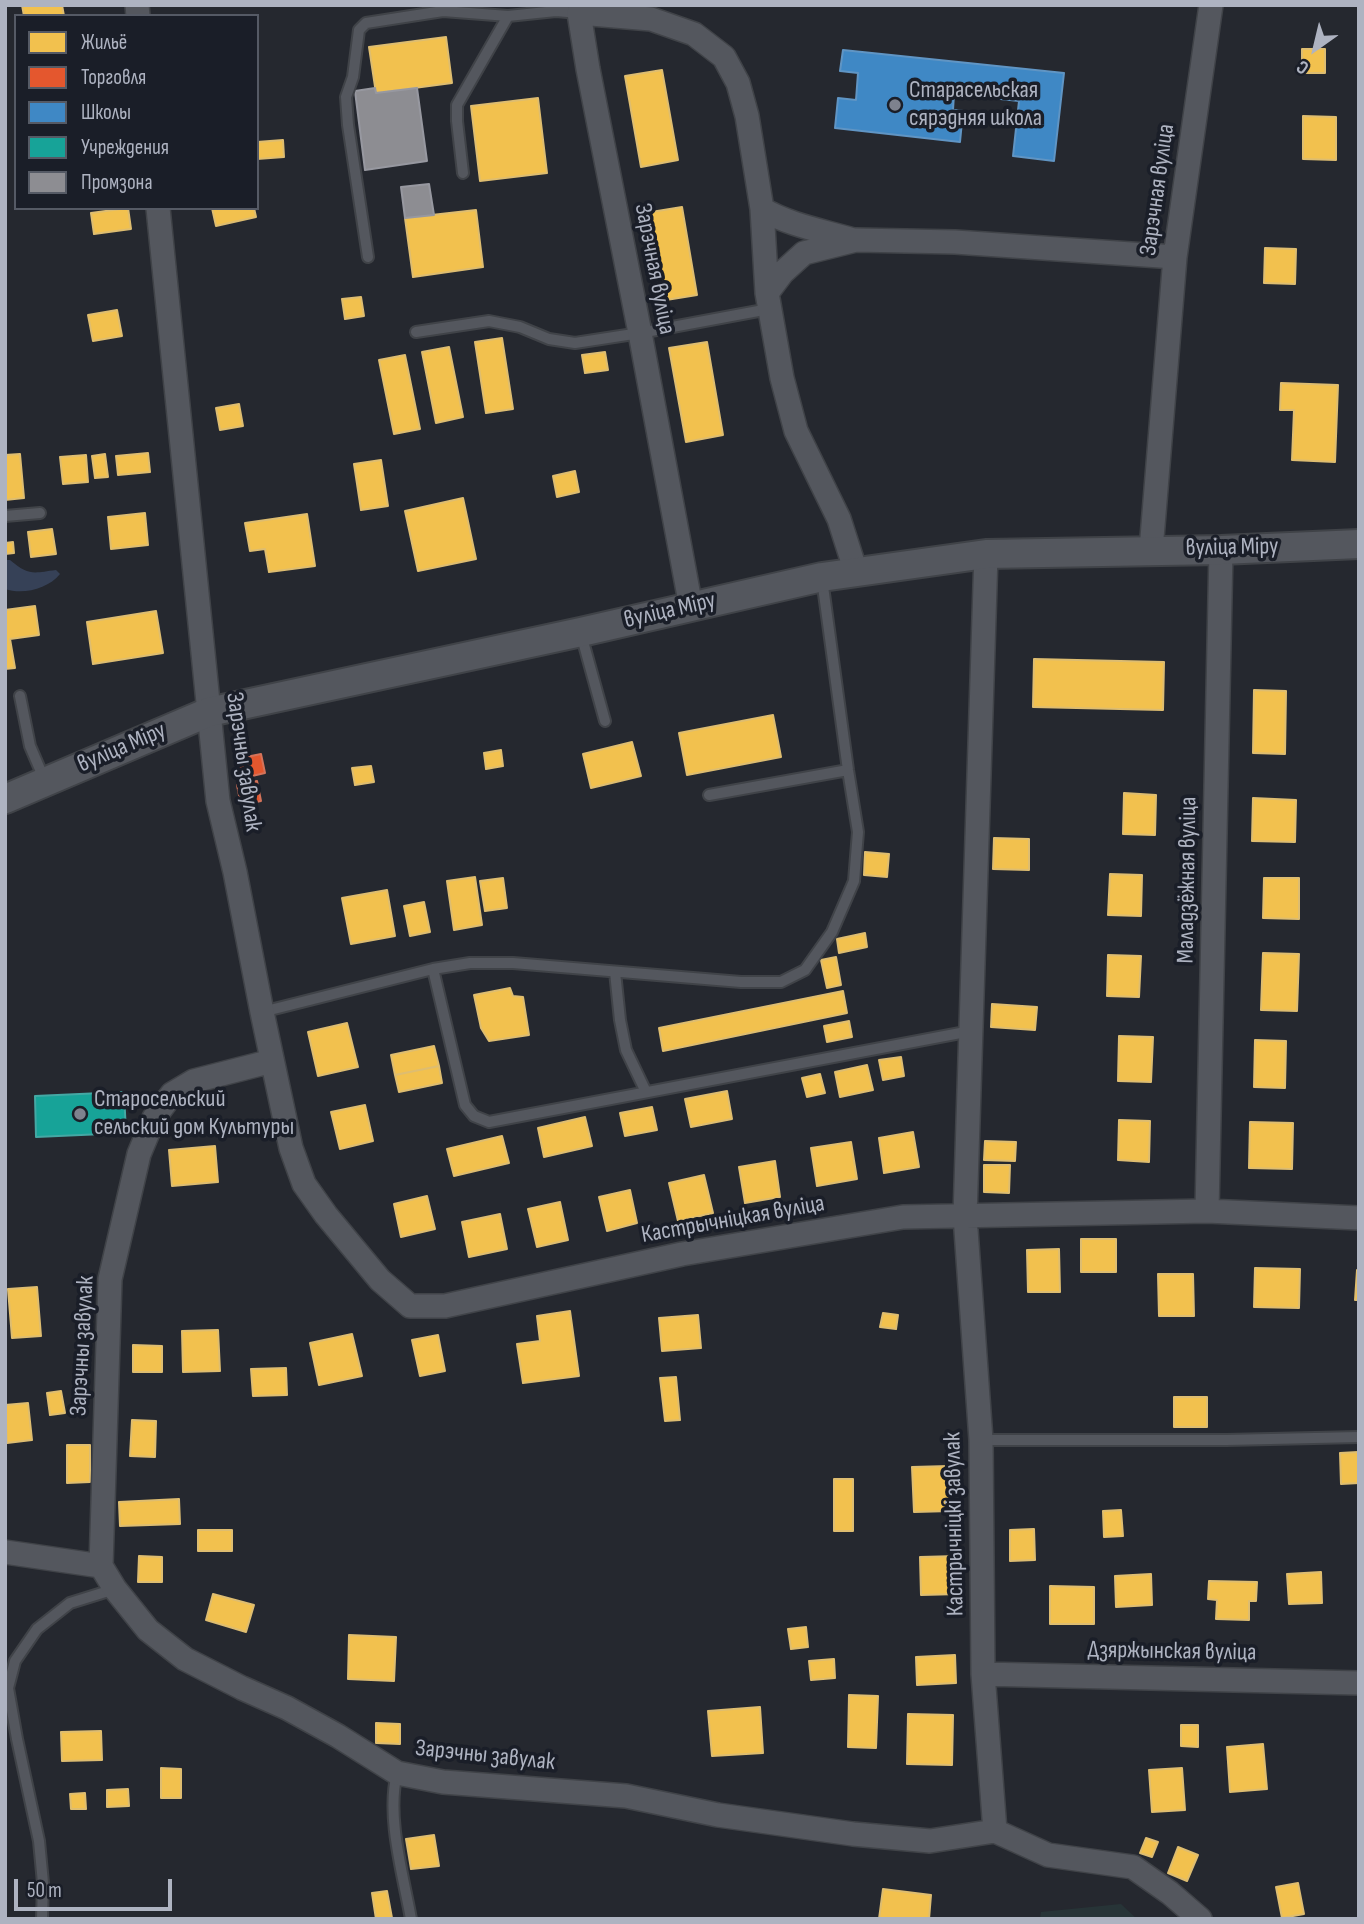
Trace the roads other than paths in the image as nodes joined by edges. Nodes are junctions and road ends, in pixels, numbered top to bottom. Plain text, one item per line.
1 (1211, 5) edge
2 (581, 9) edge
3 (649, 12) edge
4 (508, 16) junction
5 (463, 173) dead end
6 (762, 209) junction
7 (158, 210) edge
8 (856, 240) junction
9 (368, 257) dead end
10 (1175, 257) junction
11 (768, 301) junction
12 (415, 332) dead end
13 (640, 333) junction
14 (40, 513) dead end
15 (5, 516) edge
16 (1359, 544) edge
17 (1151, 550) junction
18 (1221, 550) junction
19 (986, 554) junction
20 (856, 572) junction
21 (822, 577) junction
22 (691, 607) junction
23 (581, 632) junction
24 (20, 696) dead end
25 (209, 712) junction
26 (605, 721) dead end
27 (848, 770) junction
28 (45, 781) junction
29 (8, 795) edge
30 (709, 795) dead end
31 (433, 969) junction
32 (615, 972) junction
33 (262, 1012) junction
34 (971, 1031) junction
35 (272, 1061) junction
36 (646, 1092) junction
37 (1207, 1211) junction
38 (965, 1216) junction
39 (1359, 1218) edge
40 (1359, 1437) edge
41 (981, 1440) junction
42 (5, 1552) edge
43 (101, 1566) junction
44 (115, 1588) junction
45 (983, 1674) junction
46 (1359, 1683) edge
47 (397, 1773) junction
48 (995, 1831) junction
49 (42, 1919) edge
50 (411, 1919) edge
51 (1200, 1919) edge

1 - 10 street, Зарэчная вуліца
2 - 3 street
2 - 4 lane
2 - 13 street, Зарэчная вуліца
3 - 6 street
4 - 5 lane
4 - 9 lane
6 - 8 street
6 - 11 street
7 - 25 street, Зарэчны завулак
8 - 10 street
8 - 11 street
10 - 17 street, Зарэчная вуліца
11 - 13 lane
11 - 20 street
12 - 13 lane
13 - 22 street, Зарэчная вуліца
14 - 15 lane
16 - 18 street, вуліца Міру
17 - 18 street, вуліца Міру
17 - 19 street, вуліца Міру
18 - 37 street, Маладзёжная вуліца
19 - 20 street, вуліца Міру
19 - 34 street, Кастрычніцкі завулак
20 - 21 street, вуліца Міру
21 - 22 street, вуліца Міру
21 - 27 lane
22 - 23 street, вуліца Міру
23 - 25 street, вуліца Міру
23 - 26 lane
24 - 28 lane
25 - 28 street, вуліца Міру
25 - 33 street, Зарэчны завулак
27 - 30 lane
27 - 32 lane
28 - 29 street, вуліца Міру
31 - 32 lane
31 - 33 lane
31 - 36 lane
32 - 36 lane
33 - 35 street, Зарэчны завулак
34 - 36 lane
34 - 38 street, Кастрычніцкі завулак
35 - 38 street, Кастрычніцкая вуліца
35 - 43 street, Зарэчны завулак
37 - 38 street, Кастрычніцкая вуліца
37 - 39 street, Кастрычніцкая вуліца
38 - 41 street, Кастрычніцкі завулак
40 - 41 lane
41 - 45 street, Кастрычніцкі завулак
42 - 43 street
43 - 44 street, Зарэчны завулак
44 - 47 street, Зарэчны завулак
44 - 49 lane
45 - 46 street, Дзяржынская вуліца
45 - 48 street, Кастрычніцкі завулак
47 - 48 street, Зарэчны завулак
47 - 50 lane
48 - 51 street

